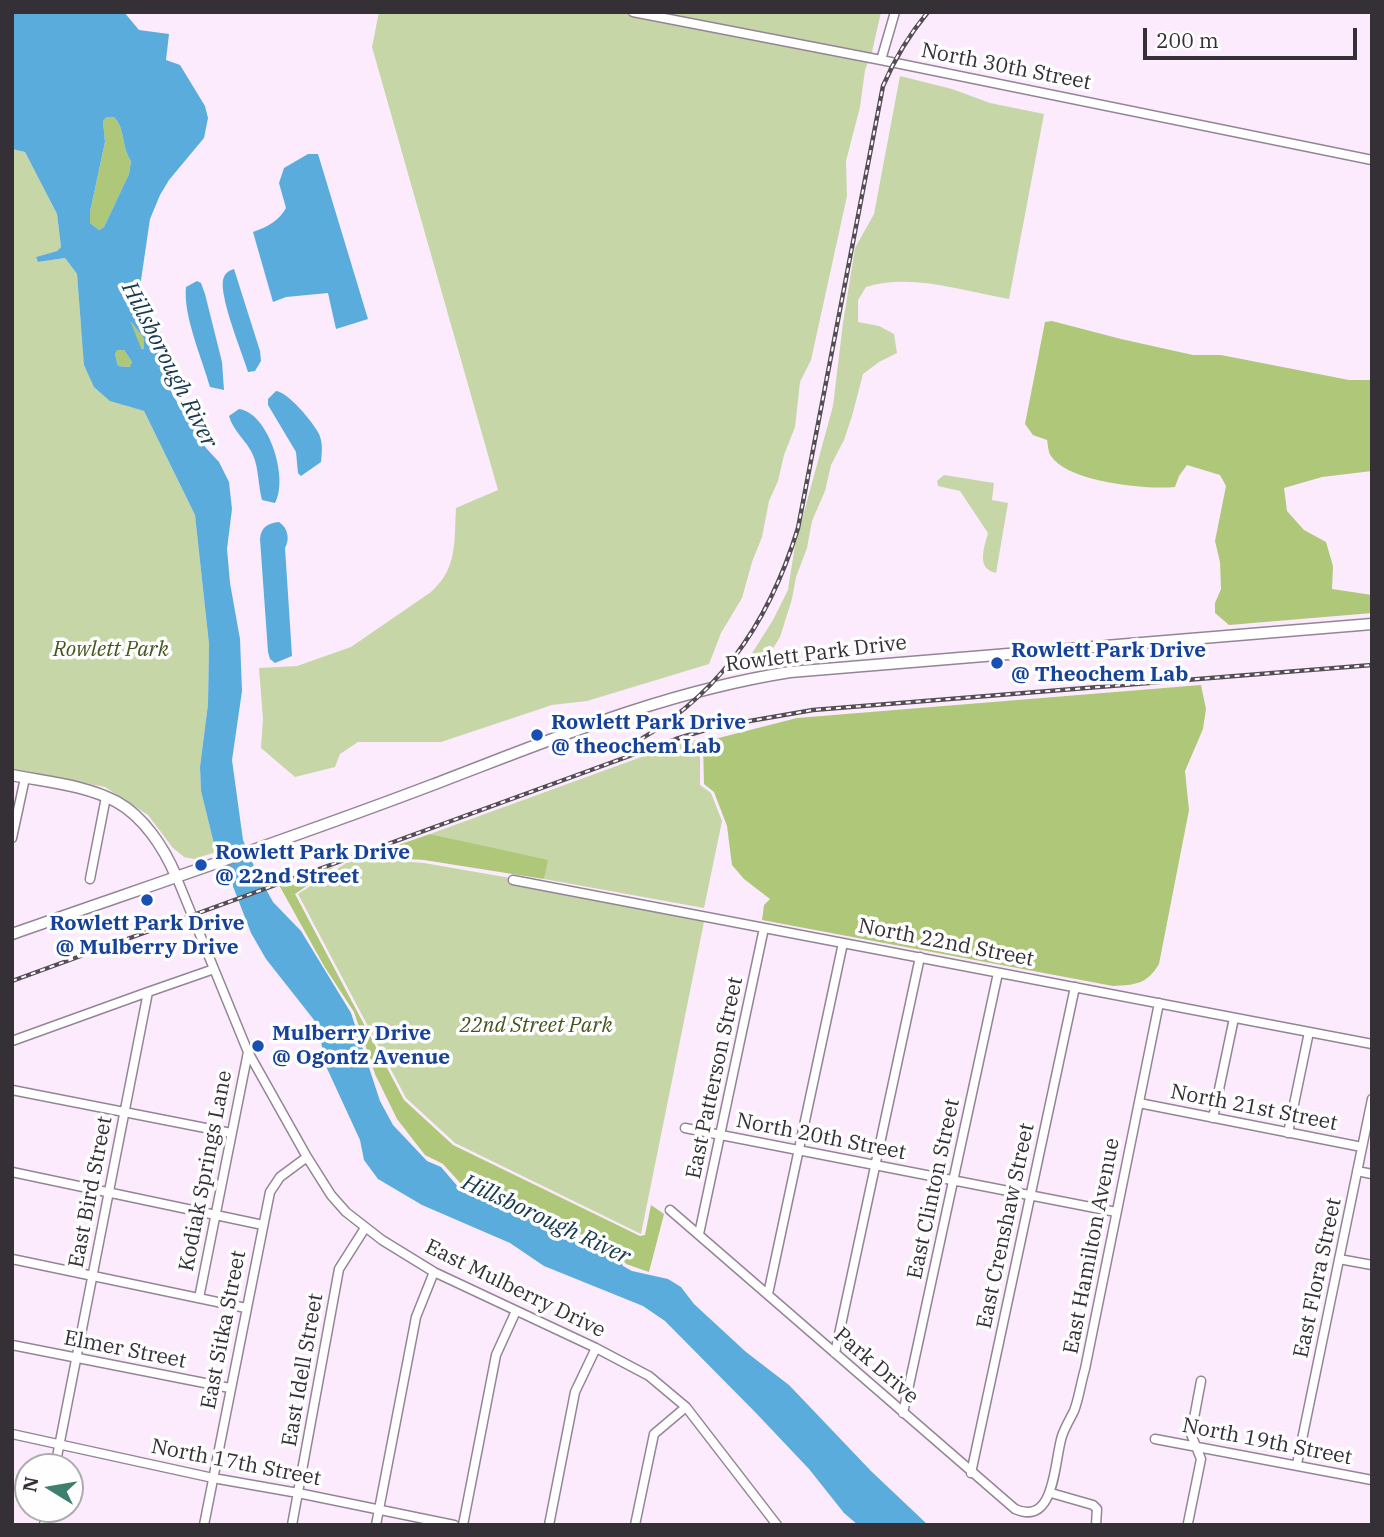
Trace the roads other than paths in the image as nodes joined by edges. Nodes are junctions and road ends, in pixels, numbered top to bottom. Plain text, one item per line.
1 (633, 12) edge
2 (895, 12) edge
3 (881, 60) junction
4 (1372, 160) edge
5 (1372, 624) edge
6 (12, 775) edge
7 (25, 778) junction
8 (106, 797) junction
9 (12, 838) edge
10 (176, 876) junction
11 (90, 880) dead end
12 (513, 880) dead end
13 (764, 928) junction
14 (12, 934) edge
15 (843, 943) junction
16 (920, 957) junction
17 (214, 969) junction
18 (998, 973) junction
19 (1075, 987) junction
20 (148, 992) junction
21 (1159, 1003) junction
22 (1234, 1018) junction
23 (1309, 1032) junction
24 (12, 1041) edge
25 (1372, 1044) edge
26 (248, 1052) junction
27 (12, 1090) edge
28 (1372, 1099) edge
29 (1139, 1103) junction
30 (125, 1111) junction
31 (1213, 1118) junction
32 (685, 1128) dead end
33 (231, 1133) junction
34 (1288, 1133) junction
35 (721, 1136) junction
36 (1362, 1147) junction
37 (799, 1151) junction
38 (307, 1157) junction
39 (876, 1166) junction
40 (1357, 1171) junction
41 (12, 1172) edge
42 (1372, 1174) edge
43 (954, 1181) junction
44 (110, 1193) junction
45 (1031, 1195) junction
46 (670, 1210) dead end
47 (1116, 1212) junction
48 (215, 1214) junction
49 (263, 1224) junction
50 (365, 1228) junction
51 (699, 1234) junction
52 (12, 1259) edge
53 (1339, 1259) junction
54 (1372, 1265) edge
55 (434, 1272) junction
56 (93, 1275) junction
57 (768, 1294) junction
58 (199, 1298) junction
59 (246, 1308) junction
60 (516, 1311) junction
61 (12, 1345) edge
62 (597, 1348) junction
63 (835, 1353) junction
64 (76, 1358) junction
65 (1201, 1381) dead end
66 (230, 1388) junction
67 (685, 1407) junction
68 (903, 1413) junction
69 (12, 1434) edge
70 (1155, 1439) dead end
71 (60, 1444) junction
72 (1196, 1447) junction
73 (58, 1453) edge
74 (1297, 1464) junction
75 (971, 1472) junction
76 (214, 1478) junction
77 (1372, 1480) edge
78 (298, 1493) junction
79 (1051, 1493) junction
80 (379, 1510) junction
81 (1188, 1523) edge
82 (204, 1525) edge
83 (292, 1525) edge
84 (376, 1525) edge
85 (454, 1525) edge
86 (463, 1525) edge
87 (549, 1525) edge
88 (635, 1525) edge
89 (777, 1525) edge
90 (1096, 1525) edge

1 - 3 street, North 30th Street
2 - 3 street
3 - 4 street, North 30th Street
5 - 10 street, Rowlett Park Drive
6 - 7 street
7 - 8 street
7 - 9 street
8 - 10 street
8 - 11 street
10 - 14 street, Rowlett Park Drive
10 - 17 street, East Mulberry Drive
12 - 13 street, North 22nd Street
13 - 15 street, North 22nd Street
13 - 35 street, East Patterson Street
15 - 16 street, North 22nd Street
15 - 37 street
16 - 18 street, North 22nd Street
16 - 39 street
17 - 20 street
17 - 26 street, East Mulberry Drive
18 - 19 street, North 22nd Street
18 - 43 street, East Clinton Street
19 - 21 street, North 22nd Street
19 - 45 street, East Crenshaw Street
20 - 24 street
20 - 30 street, East Bird Street
21 - 22 street, North 22nd Street
21 - 29 street, East Hamilton Avenue
22 - 23 street, North 22nd Street
22 - 31 street
23 - 25 street, North 22nd Street
23 - 34 street
26 - 33 street, Kodiak Springs Lane
26 - 38 street, East Mulberry Drive
27 - 30 street
28 - 36 street, East Flora Street
29 - 31 street, North 21st Street
29 - 47 street, East Hamilton Avenue
30 - 33 street
30 - 44 street, East Bird Street
31 - 34 street, North 21st Street
32 - 35 street, North 20th Street
33 - 48 street, Kodiak Springs Lane
34 - 36 street, North 21st Street
35 - 37 street, North 20th Street
35 - 51 street, East Patterson Street
36 - 40 street, East Flora Street
37 - 39 street, North 20th Street
37 - 57 street
38 - 49 street, East Sitka Street
38 - 50 street, East Mulberry Drive
39 - 43 street, North 20th Street
39 - 63 street
40 - 42 street
40 - 53 street, East Flora Street
41 - 44 street
43 - 45 street, North 20th Street
43 - 68 street, East Clinton Street
44 - 48 street
44 - 56 street, East Bird Street
45 - 47 street, North 20th Street
45 - 75 street, East Crenshaw Street
46 - 51 street, Park Drive
47 - 79 street, East Hamilton Avenue
48 - 49 street
48 - 58 street, Kodiak Springs Lane
49 - 59 street, East Sitka Street
50 - 55 street, East Mulberry Drive
50 - 78 street, East Idell Street
51 - 57 street, Park Drive
52 - 56 street
53 - 54 street
53 - 74 street, East Flora Street
55 - 60 street, East Mulberry Drive
55 - 80 street
56 - 58 street
56 - 64 street, East Bird Street
57 - 63 street, Park Drive
58 - 59 street
59 - 66 street, East Sitka Street
60 - 62 street, East Mulberry Drive
60 - 86 street
61 - 64 street, Elmer Street
62 - 67 street, East Mulberry Drive
62 - 87 street
63 - 68 street, Park Drive
64 - 66 street, Elmer Street
64 - 71 street, East Bird Street
65 - 72 street
66 - 76 street, East Sitka Street
67 - 88 street
67 - 89 street, East Mulberry Drive
68 - 75 street, Park Drive
69 - 71 street, North 17th Street
70 - 72 street, North 19th Street
71 - 73 street, East Bird Street
71 - 76 street, North 17th Street
72 - 74 street, North 19th Street
72 - 81 street
74 - 77 street, North 19th Street
75 - 79 street, Park Drive
76 - 78 street, North 17th Street
76 - 82 street, East Sitka Street
78 - 80 street, North 17th Street
78 - 83 street, East Idell Street
79 - 90 street
80 - 84 street
80 - 85 street, North 17th Street

